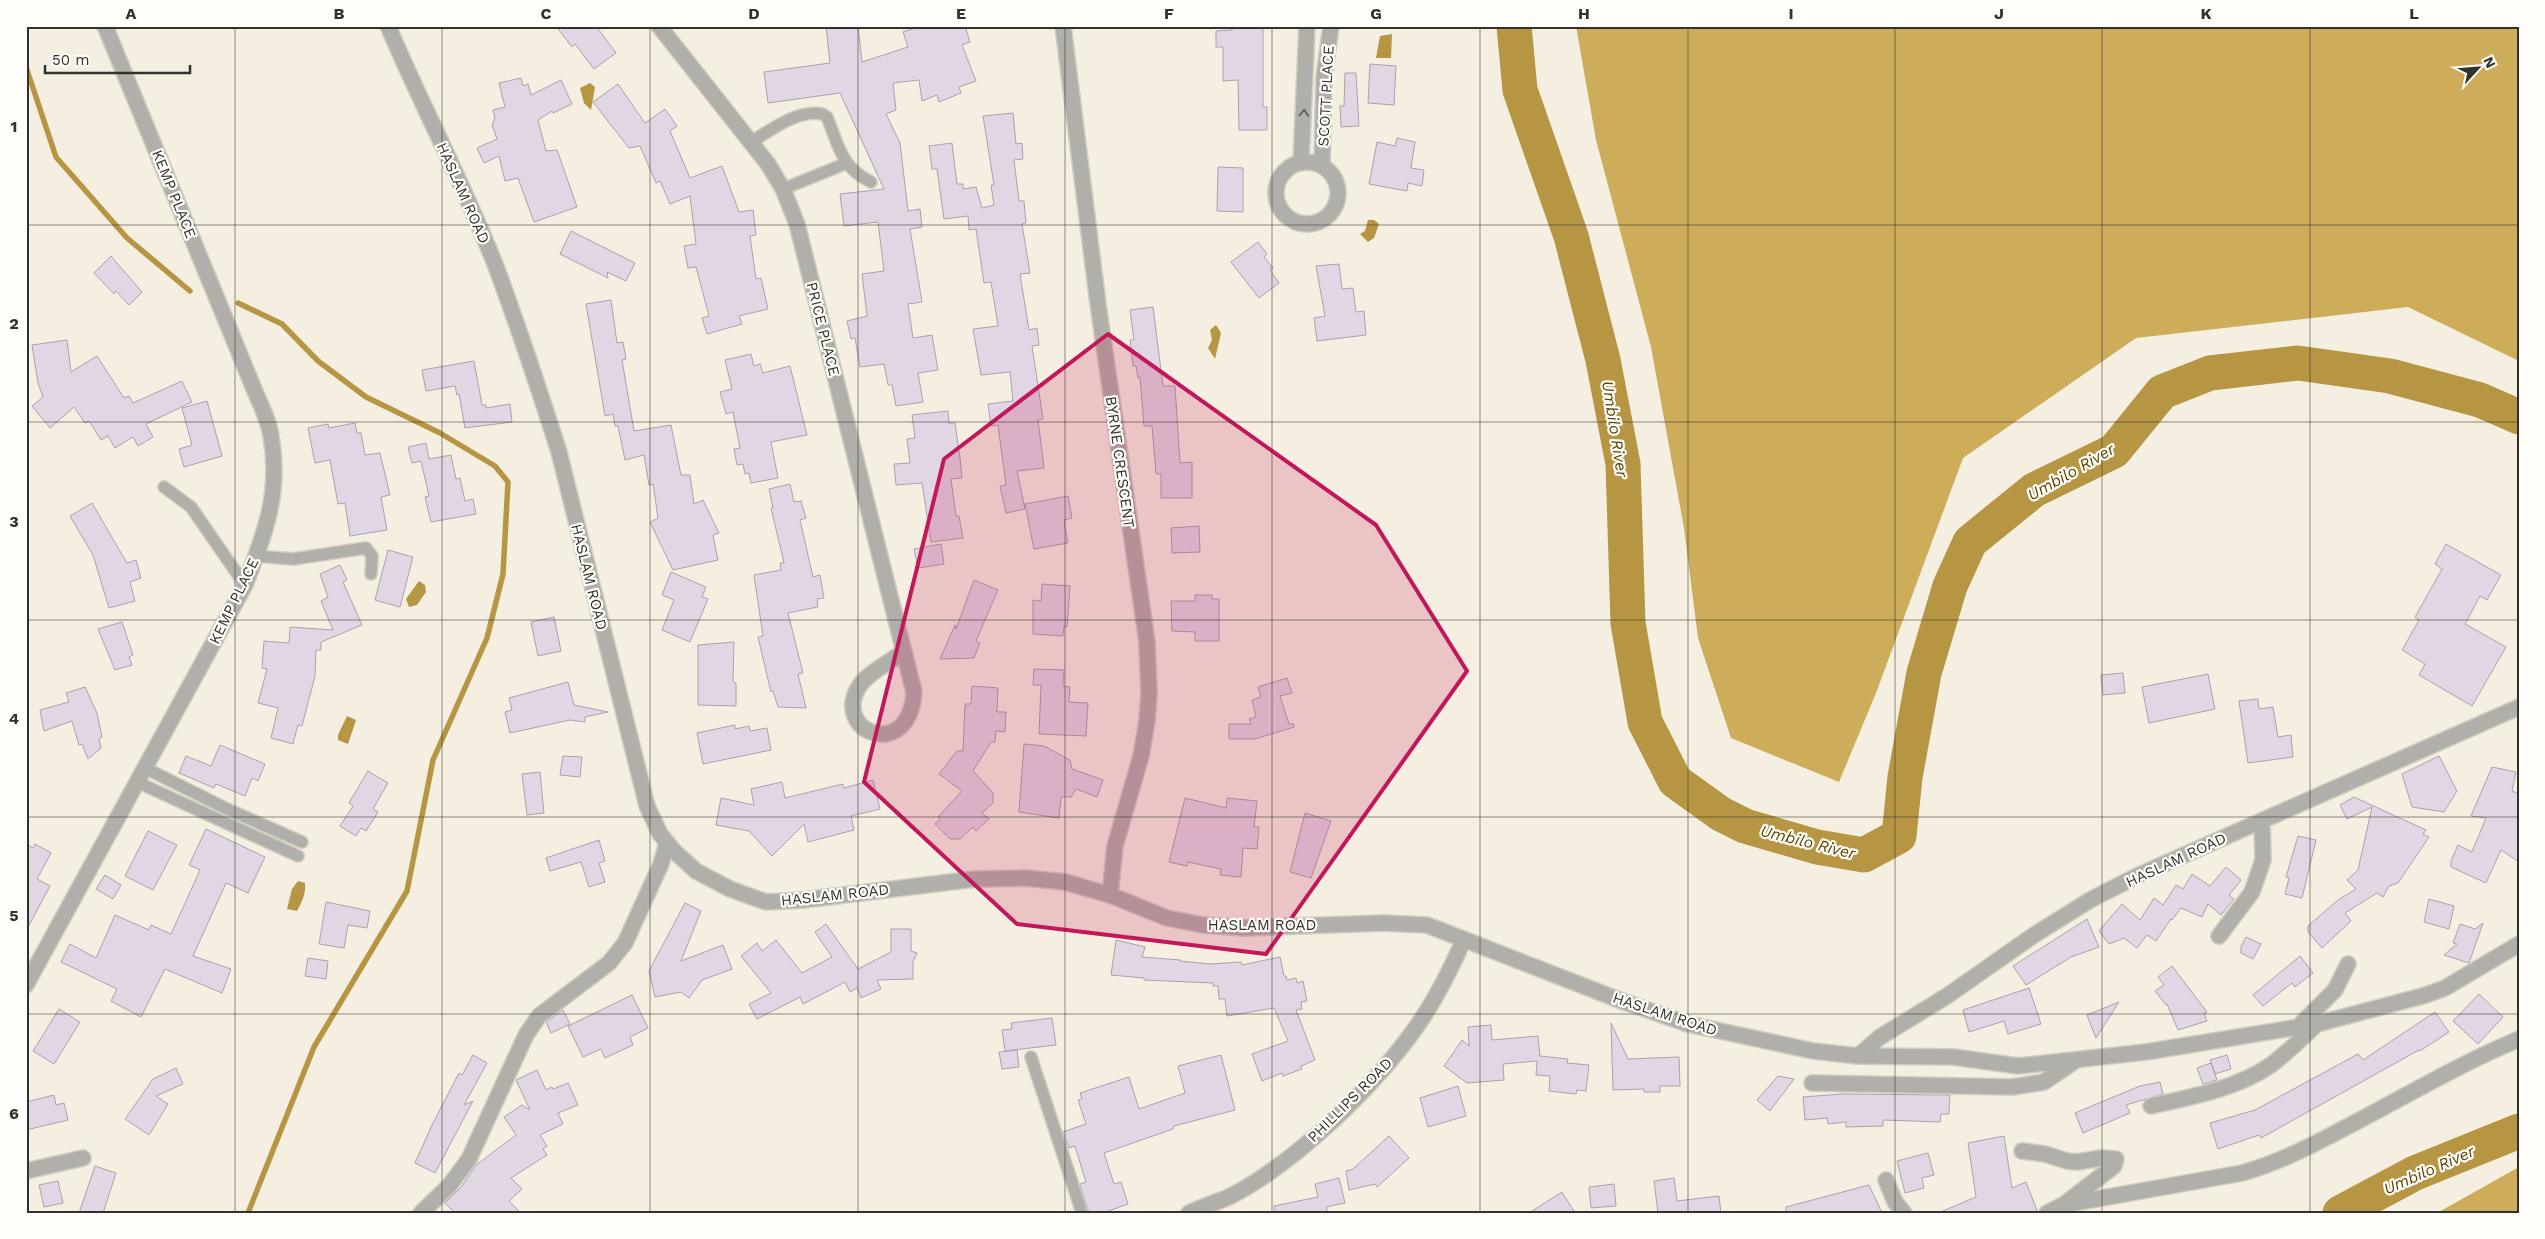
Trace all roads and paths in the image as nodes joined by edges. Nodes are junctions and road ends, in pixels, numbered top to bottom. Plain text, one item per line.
1 (105, 26) edge
2 (388, 26) edge
3 (659, 26) edge
4 (1063, 26) edge
5 (1307, 26) edge
6 (1331, 26) edge
7 (668, 33) edge
8 (1306, 74) junction
9 (1324, 78) junction
10 (751, 142) junction
11 (1301, 162) junction
12 (847, 163) junction
13 (1322, 166) junction
14 (871, 182) dead end
15 (783, 189) junction
16 (164, 487) dead end
17 (256, 556) junction
18 (371, 574) dead end
19 (245, 586) junction
20 (903, 652) junction
21 (2519, 707) edge
22 (145, 768) junction
23 (137, 782) junction
24 (2262, 821) junction
25 (302, 842) dead end
26 (667, 842) junction
27 (298, 856) dead end
28 (1110, 895) junction
29 (2219, 936) dead end
30 (1464, 939) junction
31 (2519, 944) edge
32 (2348, 964) dead end
33 (26, 985) edge
34 (2317, 1024) junction
35 (2299, 1026) junction
36 (2519, 1039) edge
37 (1031, 1056) dead end
38 (1858, 1056) junction
39 (2075, 1061) junction
40 (1812, 1084) dead end
41 (2151, 1106) dead end
42 (2022, 1151) dead end
43 (83, 1158) dead end
44 (26, 1171) edge
45 (1886, 1180) dead end
46 (2064, 1205) junction
47 (421, 1213) edge
48 (1082, 1213) edge
49 (1189, 1213) edge
50 (1904, 1213) edge
51 (2047, 1213) edge

1 - 17 street, KEMP PLACE
2 - 26 street, HASLAM ROAD
3 - 7 street, PRICE PLACE
4 - 28 street, BYRNE CRESCENT
5 - 8 street, SCOTT PLACE
6 - 9 street, SCOTT PLACE
7 - 10 street, PRICE PLACE
8 - 9 street
11 -> 8 street, SCOTT PLACE
9 - 13 street, SCOTT PLACE
10 - 12 lane
10 - 15 street, PRICE PLACE
11 - 13 street, SCOTT PLACE
11 - 13 street, SCOTT PLACE
12 - 14 lane
12 - 15 lane
15 - 20 street, PRICE PLACE
16 - 19 lane
17 - 18 lane
17 - 19 street, KEMP PLACE
19 - 22 street, KEMP PLACE
20 - 20 street, PRICE PLACE
21 - 24 street, HASLAM ROAD
22 - 23 street, KEMP PLACE
22 - 25 lane
23 - 27 lane
23 - 33 street, KEMP PLACE
24 - 29 street
24 - 38 street, HASLAM ROAD
26 - 28 street, HASLAM ROAD
26 - 47 street
28 - 30 street, HASLAM ROAD
30 - 38 street, HASLAM ROAD
30 - 49 street, PHILLIPS ROAD
31 - 34 street, HASLAM ROAD
32 - 35 street
34 - 35 street, HASLAM ROAD
34 - 41 street
35 - 39 street, HASLAM ROAD
36 - 46 street
37 - 48 lane
38 - 39 street, HASLAM ROAD
39 - 40 street
42 - 46 street
43 - 44 street
45 - 50 street
46 - 51 street

